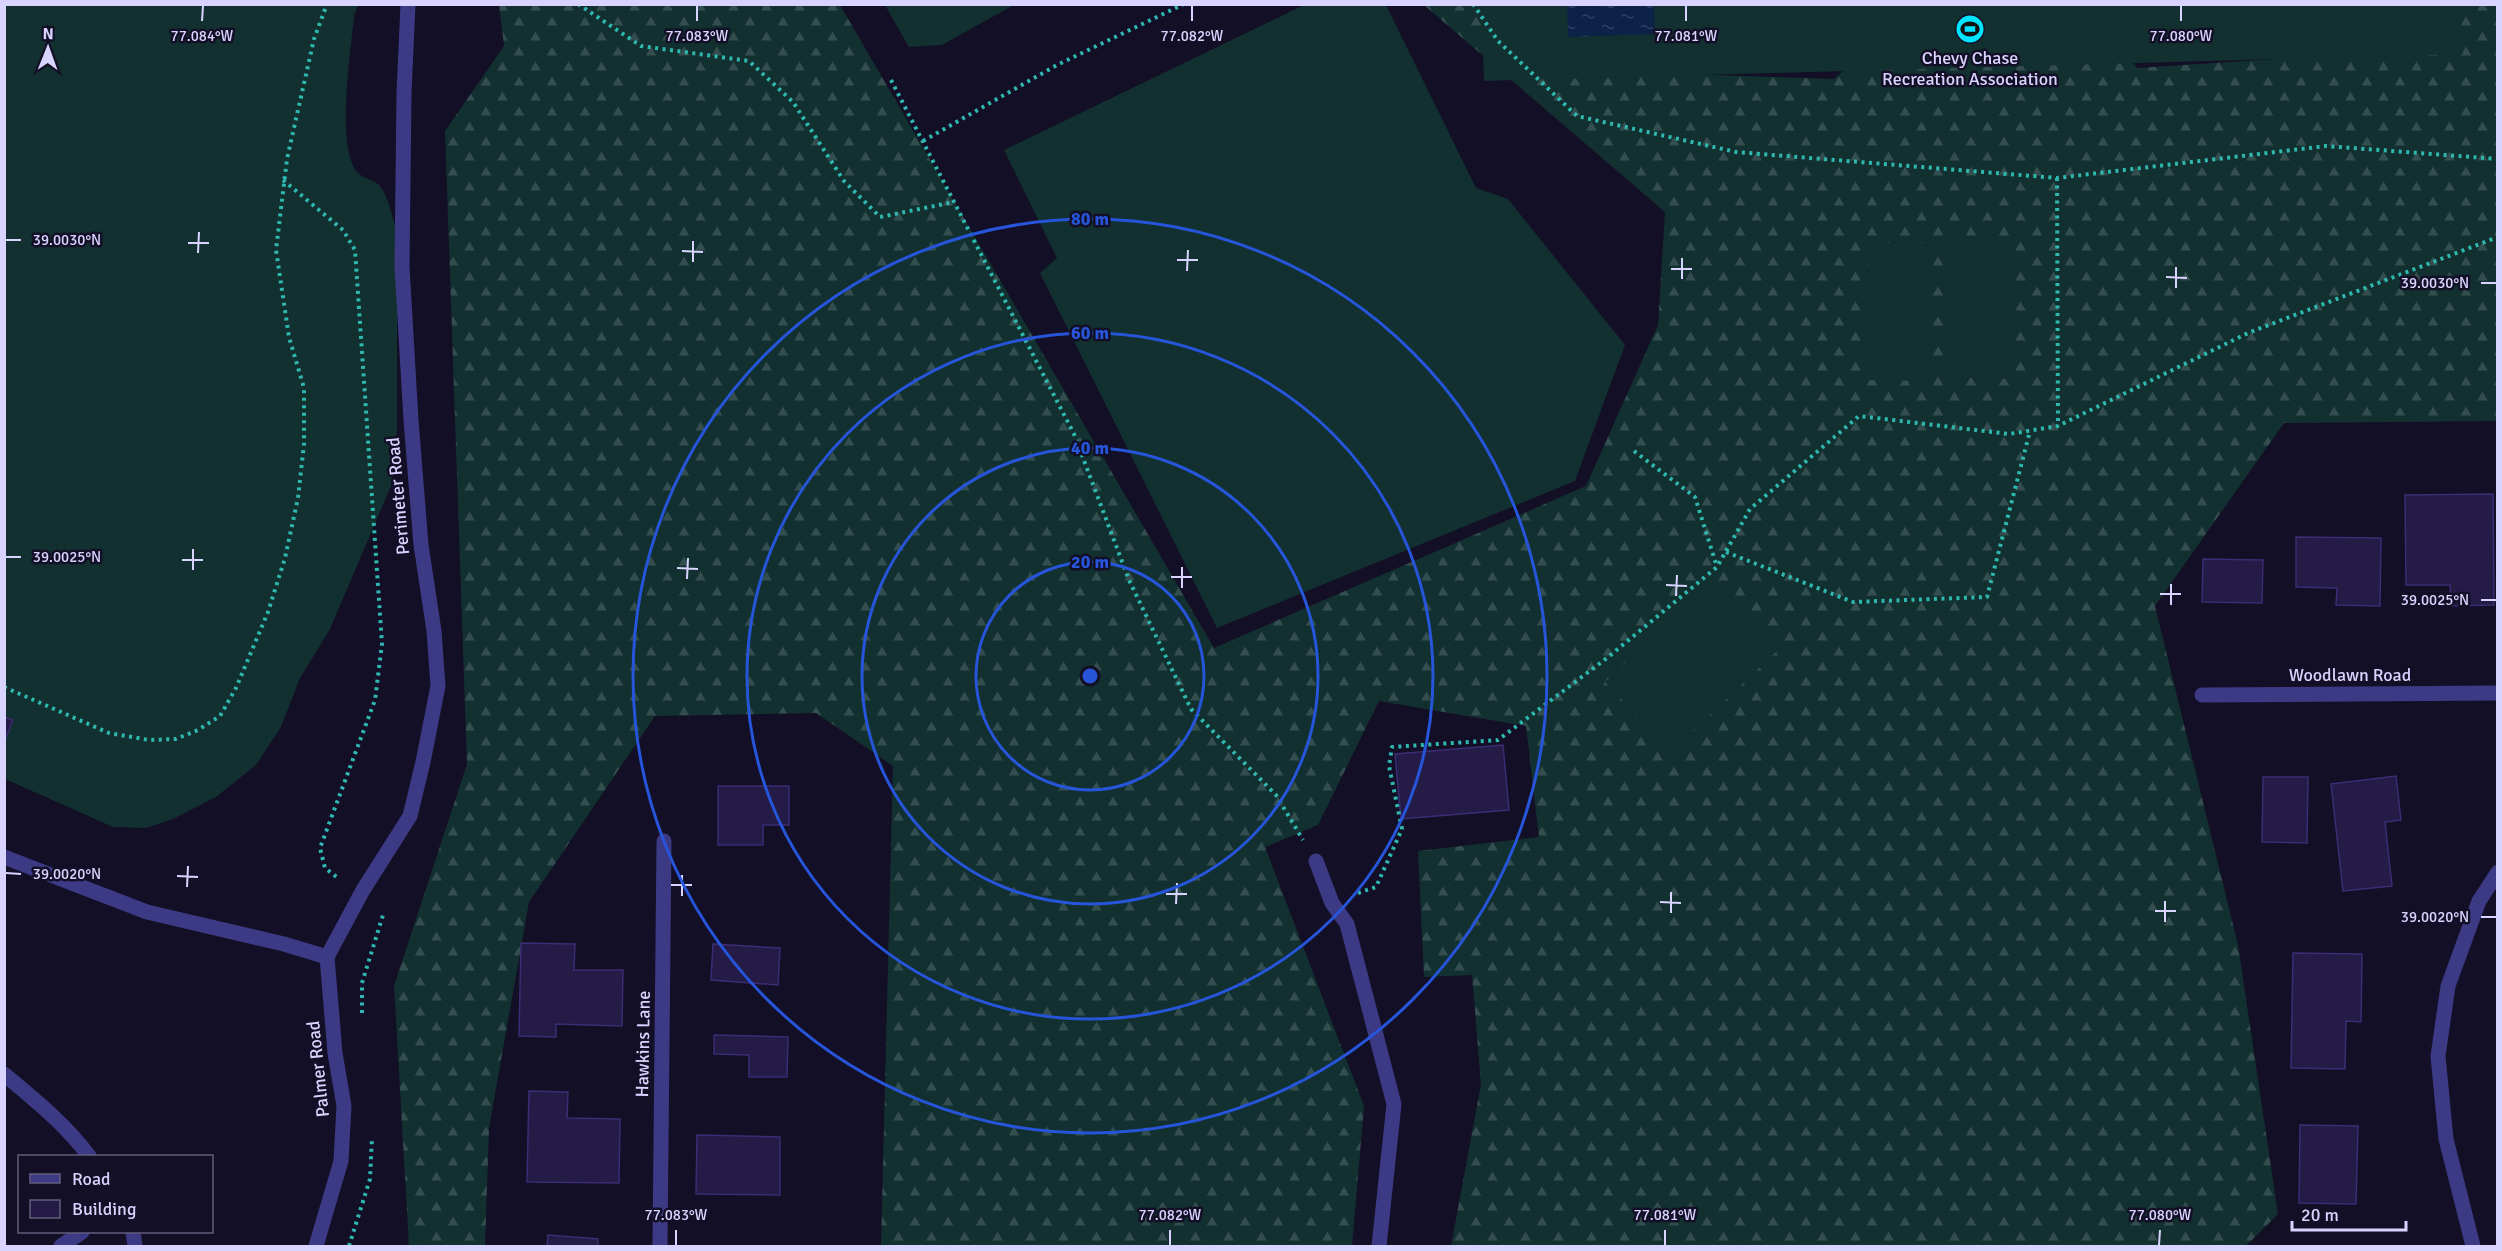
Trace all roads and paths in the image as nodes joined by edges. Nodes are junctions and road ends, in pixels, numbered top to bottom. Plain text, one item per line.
1 (327, 4) edge
2 (408, 4) edge
3 (578, 4) edge
4 (1184, 4) edge
5 (1473, 4) edge
6 (891, 80) dead end
7 (923, 141) junction
8 (2498, 159) edge
9 (2057, 178) junction
10 (283, 180) junction
11 (954, 202) junction
12 (2498, 237) edge
13 (2058, 426) junction
14 (2030, 431) junction
15 (1634, 451) dead end
16 (1726, 552) junction
17 (1717, 567) junction
18 (4, 687) edge
19 (2498, 693) edge
20 (2202, 695) dead end
21 (664, 841) dead end
22 (4, 857) edge
23 (1316, 861) joint
24 (2498, 872) edge
25 (339, 878) dead end
26 (1332, 903) junction
27 (327, 957) junction
28 (4, 1074) edge
29 (87, 1155) edge
30 (80, 1233) edge
31 (61, 1246) edge
32 (316, 1246) edge
33 (660, 1246) edge
34 (1379, 1246) edge
35 (2473, 1246) edge

1 - 10 path
2 - 27 street, Perimeter Road
3 - 11 path
4 - 7 path
5 - 9 path
6 - 7 path
7 - 11 path
8 - 9 path
9 - 13 path
10 - 18 path
10 - 25 path
11 - 23 path
12 - 13 path
13 - 14 path
14 - 16 path
14 - 16 path
15 - 17 path
16 - 17 path
17 - 26 path
19 - 20 street, Woodlawn Road
21 - 33 street, Hawkins Lane
22 - 27 street
23 - 26 street
24 - 35 street
26 - 34 street
27 - 32 street, Palmer Road
28 - 29 street
30 - 31 street

